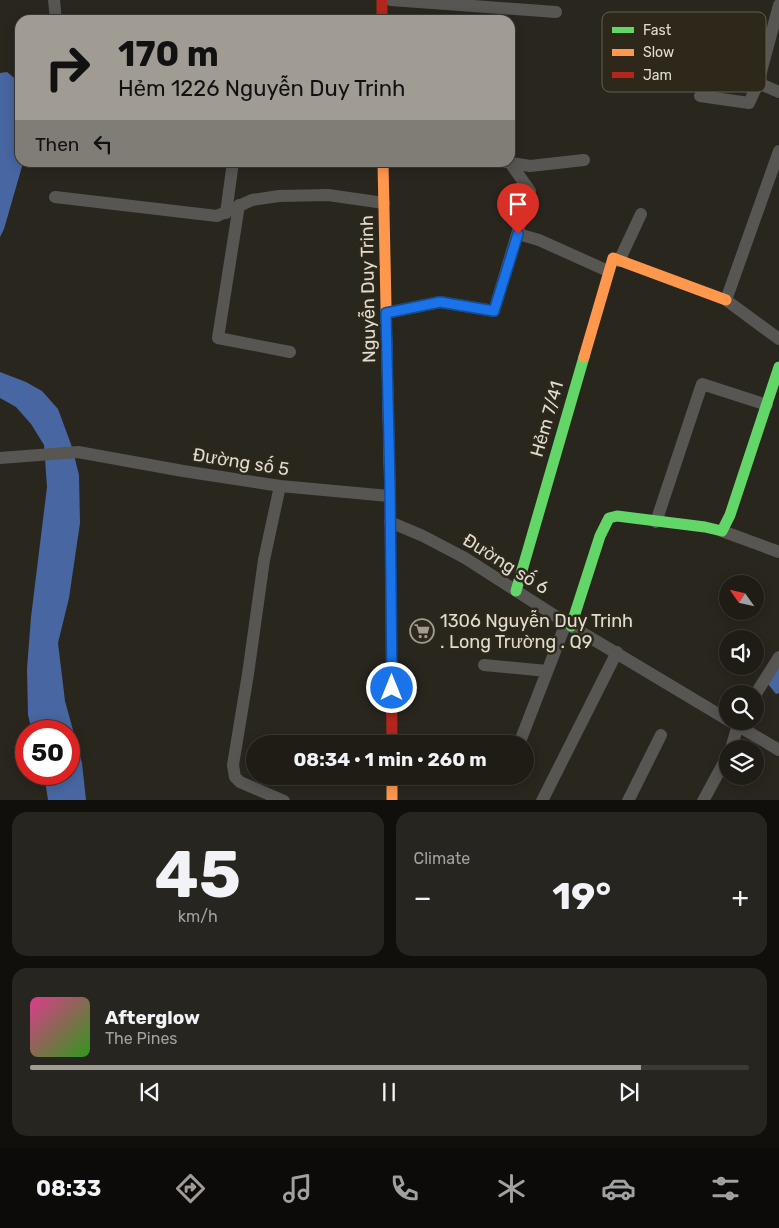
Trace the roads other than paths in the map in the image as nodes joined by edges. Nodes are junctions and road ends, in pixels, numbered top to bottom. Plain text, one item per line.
1 (54, 0) edge
2 (382, 0) edge
3 (391, 0) edge
4 (779, 9) edge
5 (556, 12) dead end
6 (56, 15) edge
7 (382, 15) edge
8 (766, 55) edge
9 (766, 86) edge
10 (754, 92) edge
11 (779, 92) edge
12 (700, 96) dead end
13 (779, 151) edge
14 (584, 160) dead end
15 (515, 164) edge
16 (232, 167) edge
17 (383, 167) edge
18 (512, 167) edge
19 (55, 197) dead end
20 (384, 203) junction
21 (239, 205) junction
22 (226, 212) junction
23 (641, 214) dead end
24 (518, 234) junction
25 (616, 259) junction
26 (608, 271) junction
27 (726, 300) junction
28 (386, 313) junction
29 (779, 339) edge
30 (290, 352) dead end
31 (779, 367) edge
32 (768, 405) junction
33 (4, 457) edge
34 (280, 486) junction
35 (389, 496) junction
36 (390, 522) junction
37 (656, 522) junction
38 (722, 531) junction
39 (779, 552) edge
40 (516, 591) junction
41 (569, 625) junction
42 (617, 652) junction
43 (779, 657) edge
44 (484, 666) dead end
45 (548, 671) junction
46 (761, 685) edge
47 (719, 714) edge
48 (746, 730) edge
49 (392, 735) edge
50 (523, 735) edge
51 (661, 735) dead end
52 (779, 750) edge
53 (719, 771) edge
54 (392, 785) edge
55 (284, 800) edge
56 (392, 800) edge
57 (542, 800) edge
58 (628, 800) edge
59 (703, 800) edge

1 - 6 street
2 - 7 street
3 - 5 street
4 - 8 street
9 - 11 street
10 - 12 street
13 - 27 street
14 - 15 street
16 - 22 street
17 - 20 street, Nguyễn Duy Trinh
18 - 24 street
19 - 22 street
20 - 21 street
20 - 28 street, Nguyễn Duy Trinh
21 - 22 street
21 - 30 street
23 - 25 street
24 - 26 street
24 - 28 street
25 - 26 street, Hẻm 7/41
25 - 27 street
26 - 40 street, Hẻm 7/41
27 - 29 street
28 - 35 street, Nguyễn Duy Trinh
31 - 32 street
32 - 37 street
32 - 38 street
33 - 34 street, Đường số 5
34 - 35 street, Đường số 5
34 - 55 street
35 - 36 street, Nguyễn Duy Trinh
36 - 40 street, Đường số 6
36 - 49 street, Nguyễn Duy Trinh
37 - 38 street
37 - 41 street
38 - 39 street
40 - 41 street, Đường số 6
41 - 42 street, Đường số 6
41 - 45 street
42 - 47 street, Đường số 6
42 - 57 street
43 - 46 street
44 - 45 street
45 - 50 street
48 - 52 street, Đường số 6
51 - 58 street
53 - 59 street
54 - 56 street

